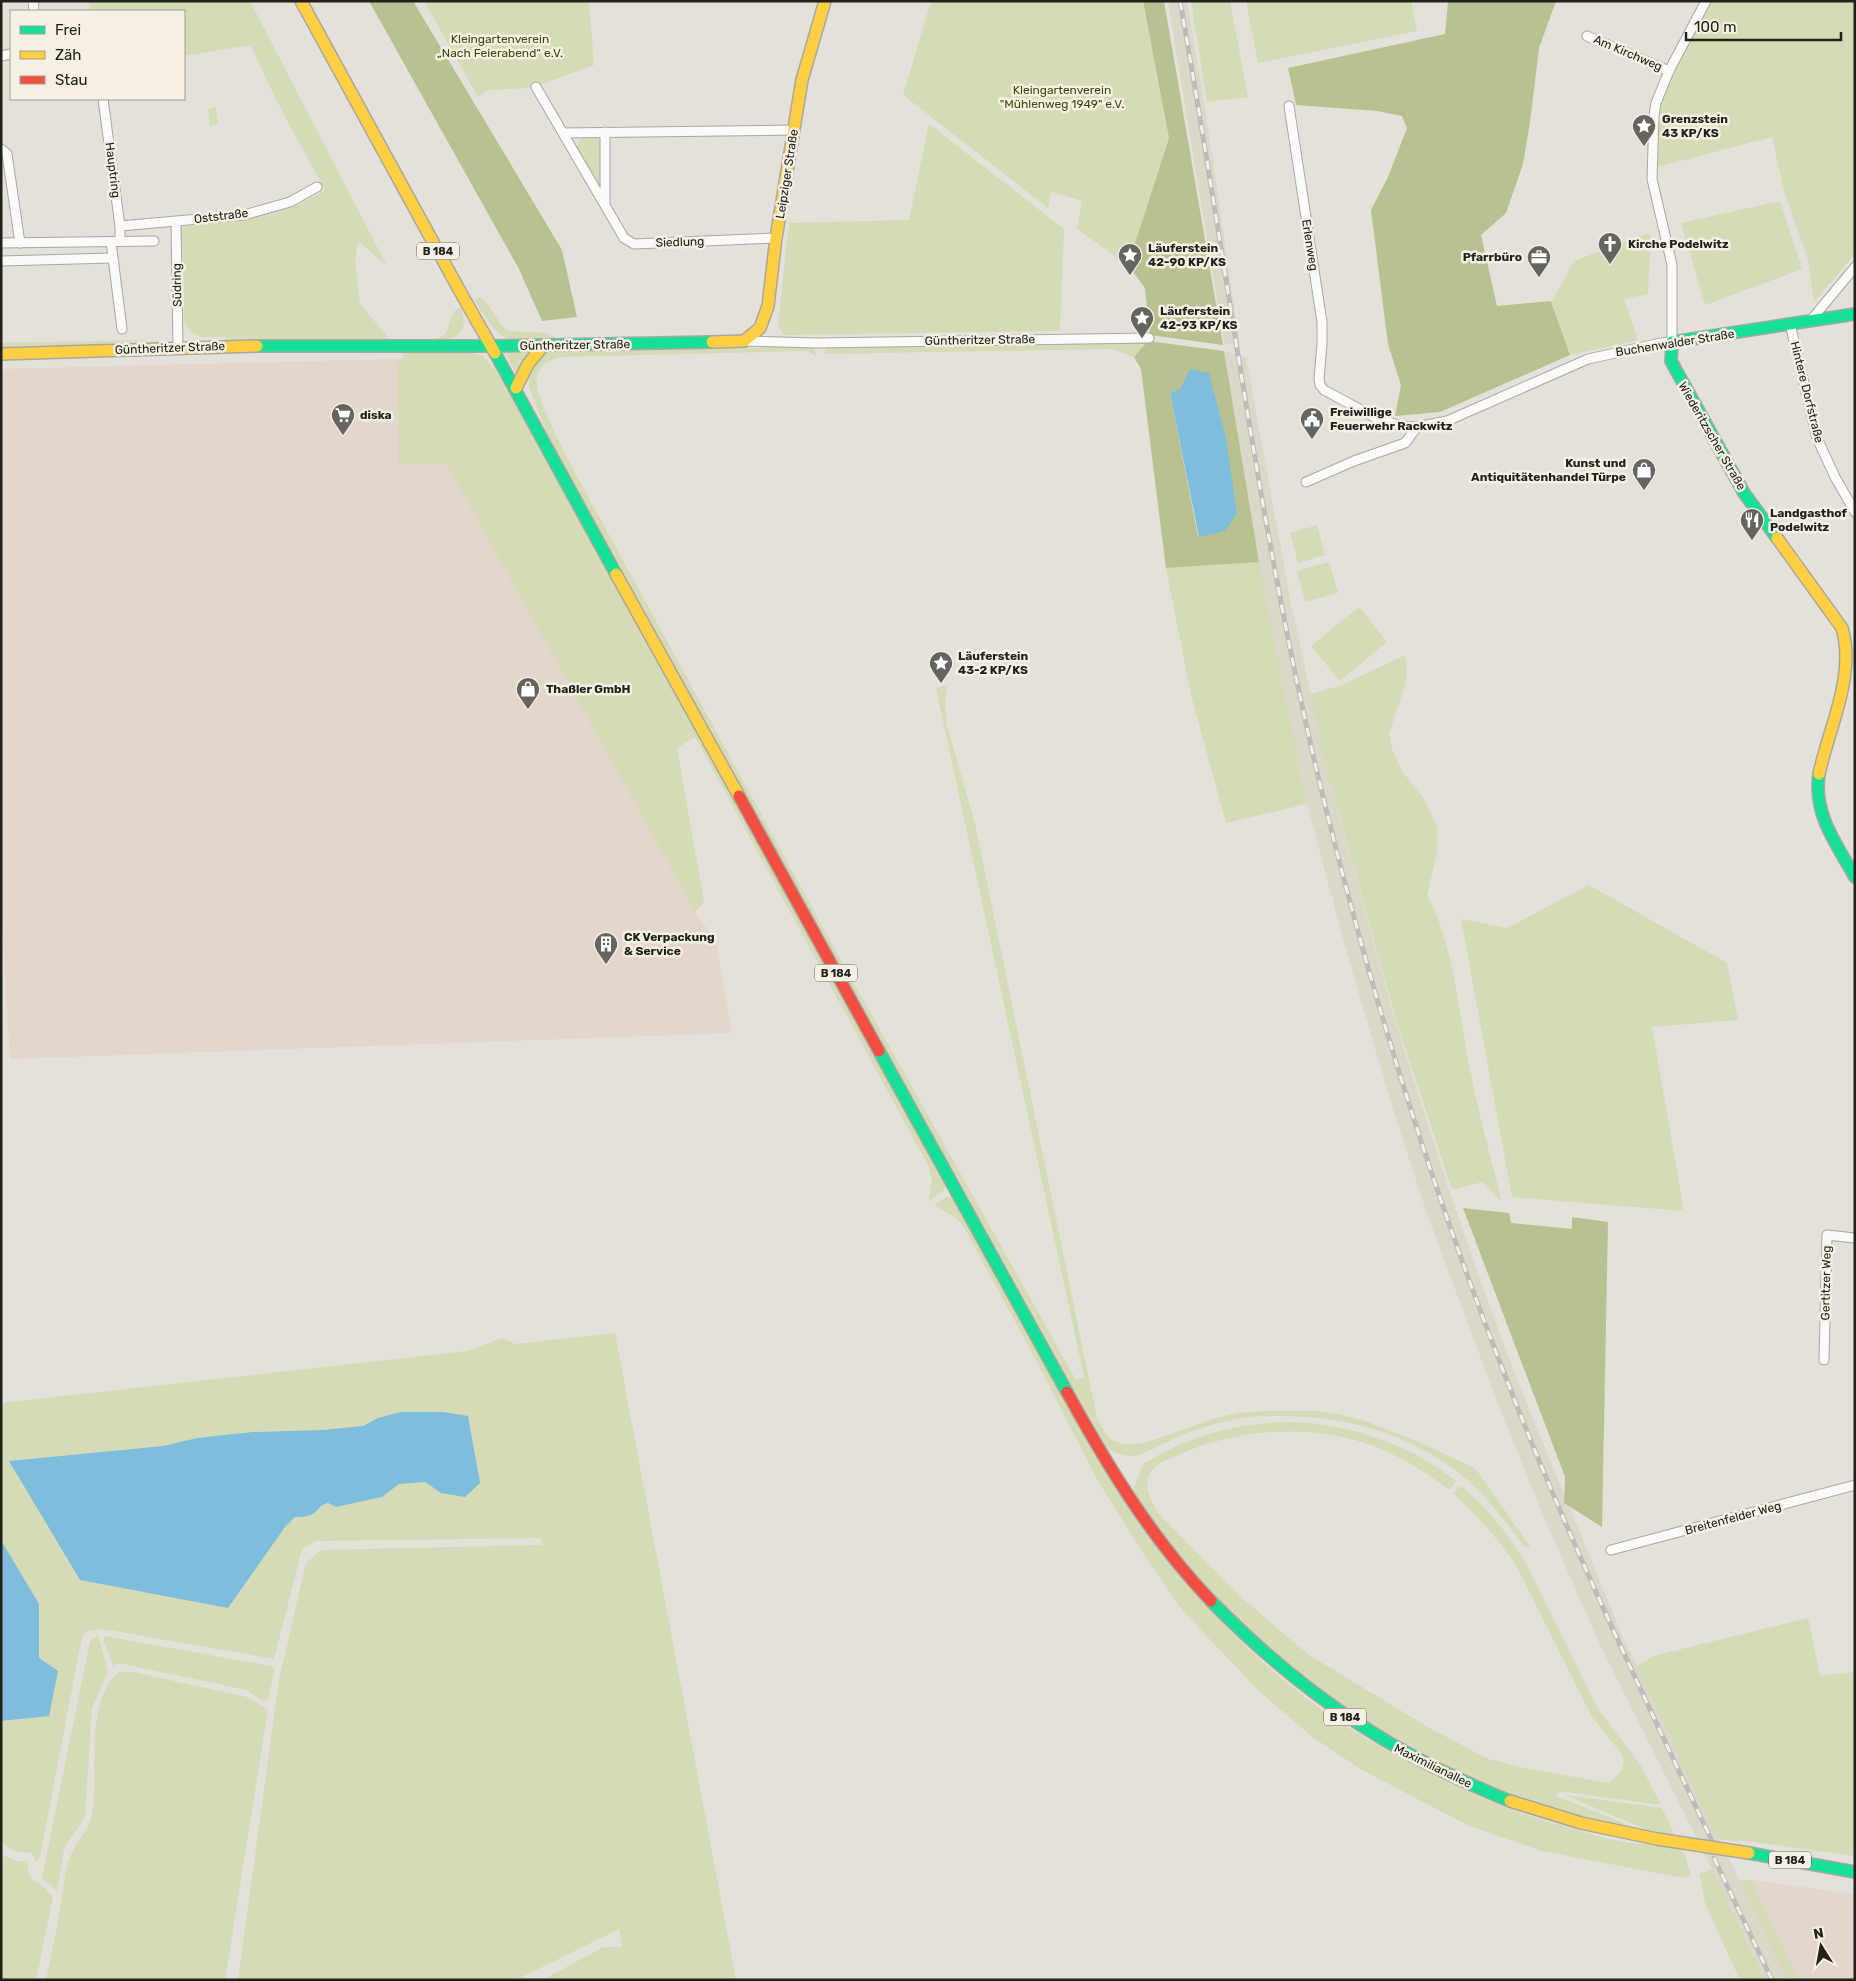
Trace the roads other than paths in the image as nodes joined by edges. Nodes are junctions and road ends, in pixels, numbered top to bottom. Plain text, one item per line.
1 (301, 1) edge
2 (825, 1) edge
3 (1706, 1) edge
4 (1587, 36) dead end
5 (1669, 70) junction
6 (536, 87) dead end
7 (103, 100) edge
8 (1289, 106) dead end
9 (794, 130) junction
10 (605, 132) junction
11 (563, 133) junction
12 (1, 149) edge
13 (318, 187) dead end
14 (605, 204) junction
15 (176, 222) junction
16 (120, 226) junction
17 (776, 238) junction
18 (154, 241) dead end
19 (115, 242) junction
20 (1, 243) edge
21 (20, 243) junction
22 (112, 258) junction
23 (1, 261) edge
24 (1855, 267) edge
25 (1855, 314) edge
26 (1811, 320) junction
27 (1790, 324) junction
28 (122, 329) dead end
29 (1149, 338) dead end
30 (744, 341) junction
31 (1672, 342) junction
32 (544, 345) junction
33 (491, 346) junction
34 (178, 347) junction
35 (1, 354) edge
36 (1320, 385) joint
37 (516, 388) junction
38 (1417, 427) junction
39 (1306, 482) dead end
40 (1855, 512) edge
41 (1855, 877) edge
42 (1855, 1238) edge
43 (1824, 1360) dead end
44 (1855, 1485) edge
45 (1612, 1550) dead end
46 (1855, 1872) edge

1 - 33 main road, B 184
2 - 9 main road, Leipziger Straße
3 - 5 street
4 - 5 street, Am Kirchweg
5 - 31 street
6 - 11 street, Siedlung
7 - 16 street, Hauptring
8 - 36 street, Erlenweg
9 - 10 street
9 - 17 main road, Leipziger Straße
10 - 11 street
10 - 14 street, Siedlung
11 - 14 street, Siedlung
12 - 21 street
13 - 15 street, Oststraße
14 - 17 street, Siedlung
15 - 16 street, Oststraße
15 - 34 street, Südring
16 - 19 street, Hauptring
17 - 30 main road, Leipziger Straße
18 - 19 street
19 - 21 street
19 - 22 street
20 - 21 street
22 - 23 street
22 - 28 street
24 - 26 street
25 - 26 main road, Buchenwalder Straße
26 - 27 main road, Buchenwalder Straße
27 - 31 main road, Buchenwalder Straße
27 - 40 street, Hintere Dorfstraße
29 - 30 street, Güntheritzer Straße
30 - 32 main road, Güntheritzer Straße
31 - 38 street, Buchenwalder Straße
31 - 41 main road, Wiederitzscher Straße
32 - 33 main road, Güntheritzer Straße
32 - 37 main road
33 - 34 main road, Güntheritzer Straße
33 - 37 main road, B 184
34 - 35 main road, Güntheritzer Straße
36 - 38 street, Buchenwalder Straße
37 - 46 main road, Maximilianallee / B 184, bridge
38 - 39 street
42 - 43 street, Gertitzer Weg
44 - 45 street, Breitenfelder Weg

